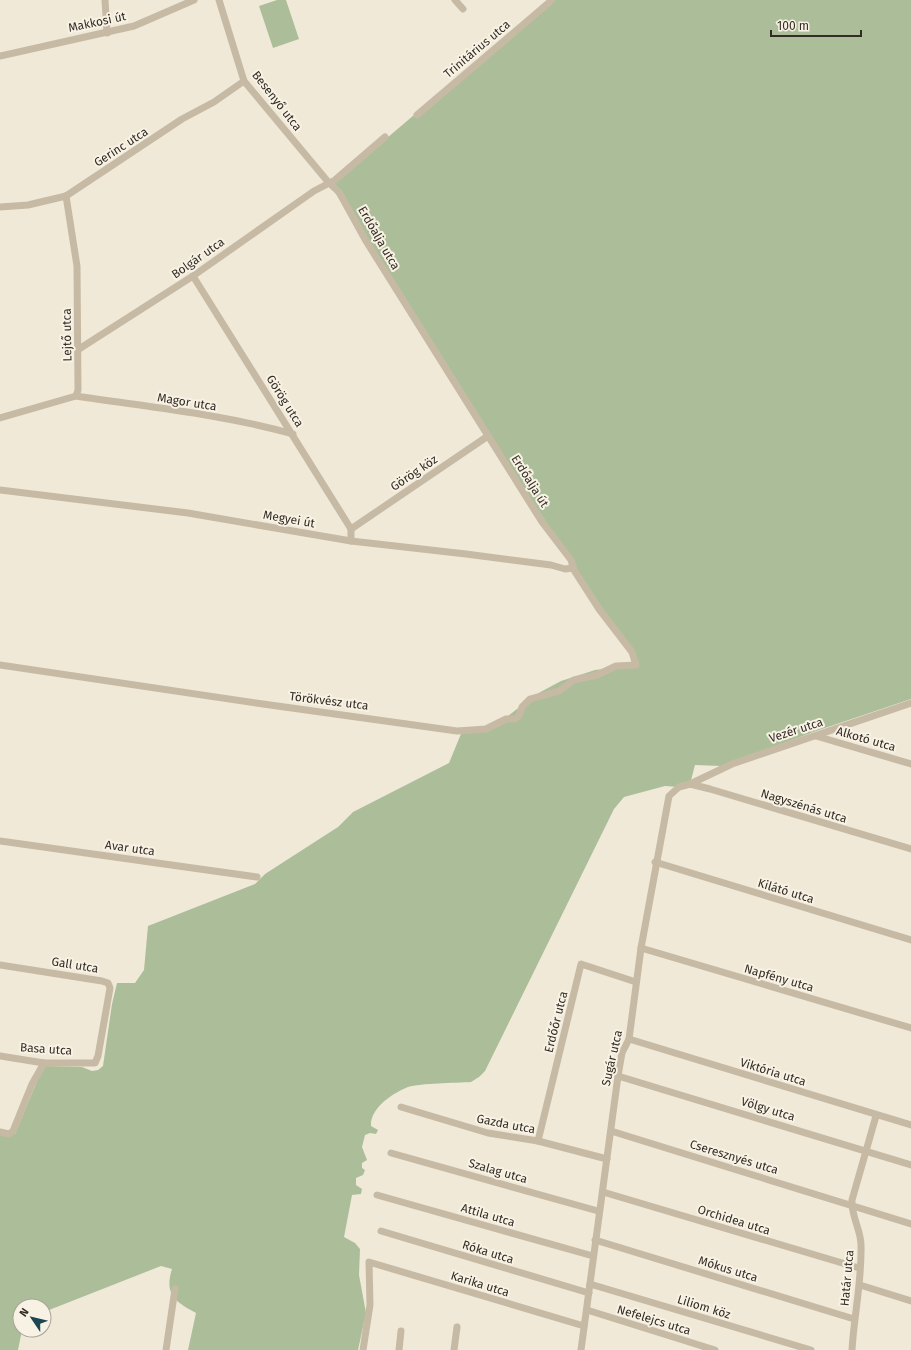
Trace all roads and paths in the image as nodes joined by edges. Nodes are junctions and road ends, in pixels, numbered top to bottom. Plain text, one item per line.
1 (105, 0) edge
2 (194, 0) edge
3 (219, 0) edge
4 (455, 0) edge
5 (552, 0) edge
6 (463, 9) dead end
7 (107, 33) junction
8 (0, 56) edge
9 (244, 81) junction
10 (417, 115) dead end
11 (385, 137) dead end
12 (329, 183) junction
13 (66, 196) junction
14 (0, 207) edge
15 (193, 276) junction
16 (407, 306) joint
17 (79, 349) junction
18 (76, 396) junction
19 (0, 418) edge
20 (293, 434) junction
21 (488, 436) junction
22 (0, 490) edge
23 (351, 529) junction
24 (351, 541) junction
25 (573, 568) junction
26 (0, 665) edge
27 (636, 665) joint
28 (911, 703) edge
29 (816, 736) junction
30 (911, 764) edge
31 (690, 784) junction
32 (0, 841) edge
33 (911, 849) edge
34 (655, 862) junction
35 (258, 877) dead end
36 (911, 940) edge
37 (641, 948) junction
38 (0, 965) edge
39 (636, 982) junction
40 (911, 1028) edge
41 (629, 1039) junction
42 (0, 1056) edge
43 (44, 1063) junction
44 (91, 1064) joint
45 (618, 1076) junction
46 (401, 1107) dead end
47 (876, 1116) junction
48 (911, 1125) edge
49 (611, 1130) junction
50 (0, 1132) edge
51 (538, 1141) junction
52 (866, 1150) junction
53 (391, 1152) dead end
54 (607, 1159) junction
55 (911, 1165) edge
56 (603, 1192) junction
57 (377, 1196) dead end
58 (852, 1205) junction
59 (598, 1211) junction
60 (911, 1224) edge
61 (381, 1231) dead end
62 (595, 1240) junction
63 (593, 1256) junction
64 (859, 1268) junction
65 (590, 1284) junction
66 (860, 1285) junction
67 (175, 1289) dead end
68 (589, 1293) junction
69 (911, 1301) edge
70 (587, 1310) junction
71 (854, 1319) junction
72 (584, 1326) junction
73 (457, 1327) dead end
74 (401, 1331) dead end
75 (166, 1350) edge
76 (363, 1350) edge
77 (398, 1350) edge
78 (454, 1350) edge
79 (581, 1350) edge
80 (715, 1350) edge
81 (811, 1350) edge
82 (852, 1350) edge

1 - 7 street
2 - 7 street, Makkosi út
3 - 9 street, Besenyő utca
4 - 6 street
5 - 10 street, Trinitárius utca
7 - 8 street, Makkosi út
9 - 12 street, Besenyő utca
9 - 13 street, Gerinc utca
11 - 12 street
12 - 15 street, Bolgár utca
12 - 16 street, Erdőalja utca
13 - 14 street, Gerinc utca
13 - 17 street, Lejtő utca
15 - 17 street, Bolgár utca
15 - 20 street, Görög utca
16 - 21 street, Erdőalja út
17 - 18 street, Lejtő utca
18 - 19 street
18 - 20 street, Magor utca
20 - 23 street, Görög utca
21 - 23 street, Görög köz
21 - 25 street, Erdőalja út
22 - 24 street, Megyei út
23 - 24 street
24 - 25 street, Megyei út
25 - 27 street, Erdőalja út
26 - 27 street, Törökvész utca
28 - 29 street, Vezér utca
29 - 30 street, Alkotó utca
29 - 31 street, Vezér utca
31 - 33 street, Nagyszénás utca
31 - 34 street, Sugár utca
32 - 35 street, Avar utca
34 - 36 street, Kilátó utca
34 - 37 street, Sugár utca
37 - 39 street, Sugár utca
37 - 40 street, Napfény utca
38 - 44 street, Gall utca
39 - 41 street, Sugár utca
39 - 51 street, Erdőőr utca
41 - 45 street, Sugár utca
41 - 47 street, Viktória utca
42 - 43 street, Basa utca
43 - 44 street, Basa utca
43 - 50 street
45 - 49 street, Sugár utca
45 - 52 street, Völgy utca
46 - 51 street, Gazda utca
47 - 48 street, Viktória utca
47 - 52 street, Határ utca
49 - 54 street, Sugár utca
49 - 58 street, Cseresznyés utca
51 - 54 street, Gazda utca
52 - 55 street, Völgy utca
52 - 58 street, Határ utca
53 - 59 street, Szalag utca
54 - 56 street, Sugár utca
56 - 59 street, Sugár utca
56 - 64 street, Orchidea utca
57 - 63 street, Attila utca
58 - 60 street, Cseresznyés utca
58 - 64 street, Határ utca
59 - 62 street, Sugár utca
61 - 68 street, Róka utca
62 - 63 street, Sugár utca
62 - 71 street, Mókus utca
63 - 65 street, Sugár utca
64 - 66 street, Határ utca
65 - 68 street, Sugár utca
65 - 81 street, Liliom köz
66 - 69 street
66 - 71 street, Határ utca
67 - 75 street
68 - 70 street, Sugár utca
70 - 72 street, Sugár utca
70 - 80 street, Nefelejcs utca
71 - 82 street, Határ utca
72 - 76 street, Karika utca
72 - 79 street, Sugár utca
73 - 78 street
74 - 77 street

